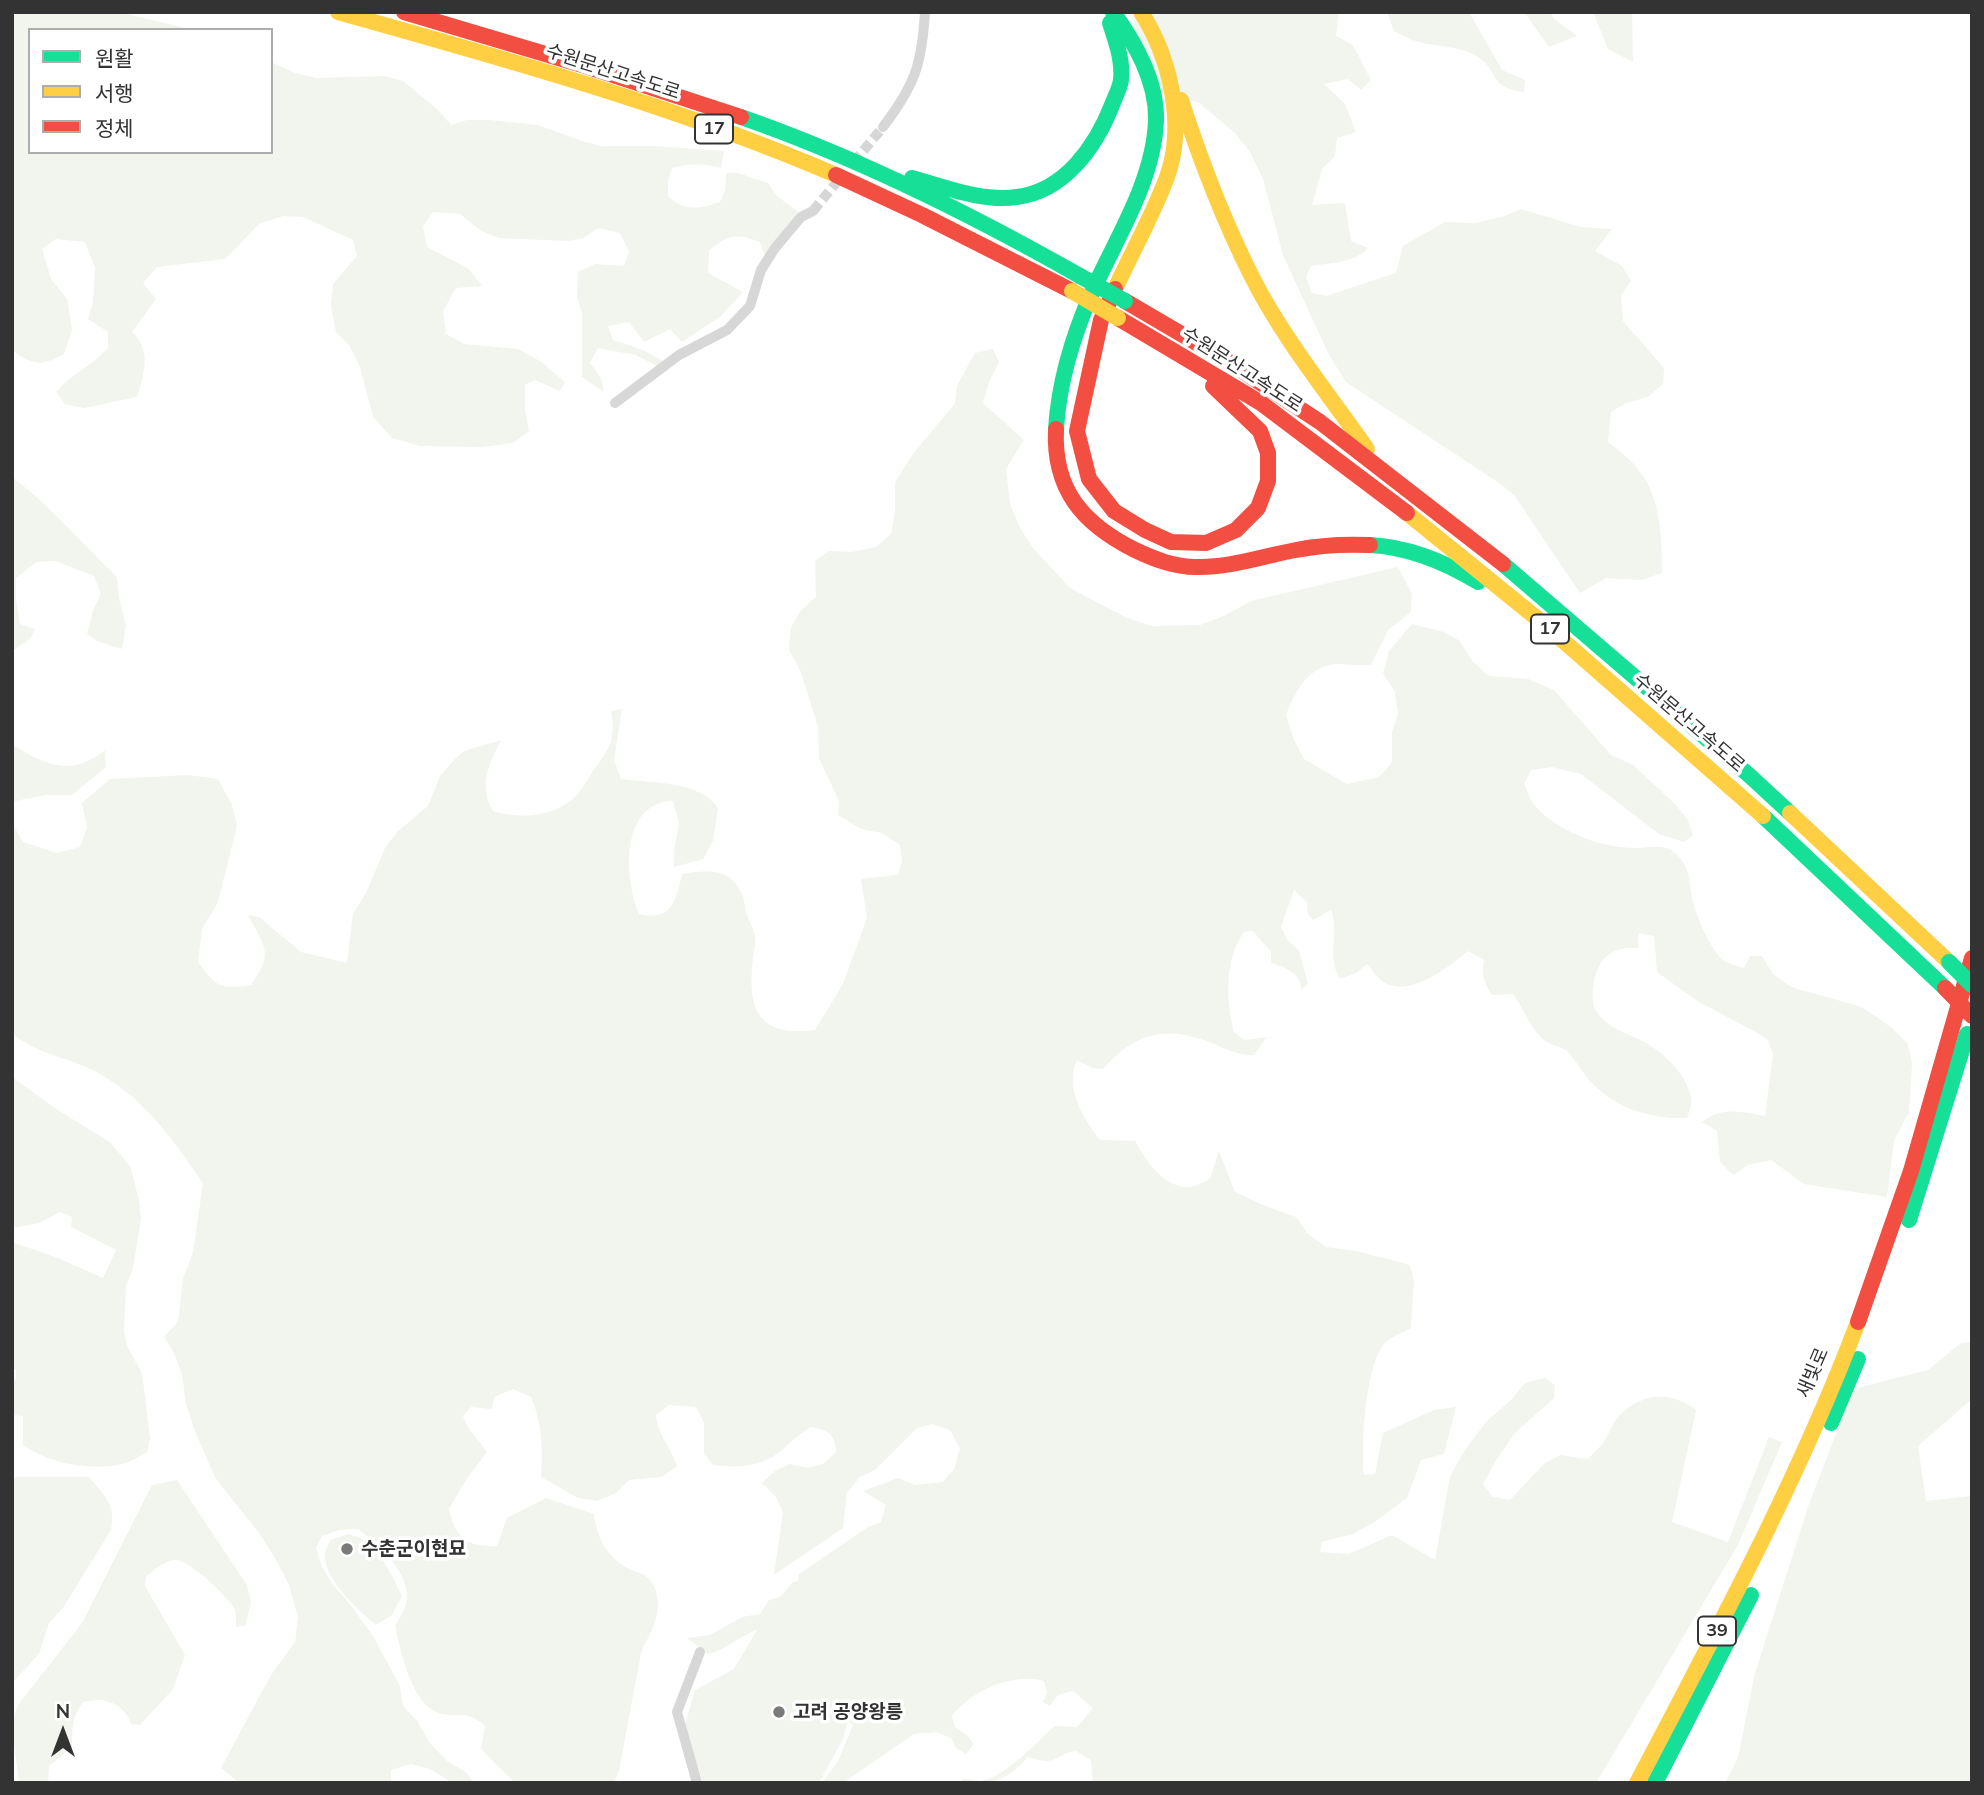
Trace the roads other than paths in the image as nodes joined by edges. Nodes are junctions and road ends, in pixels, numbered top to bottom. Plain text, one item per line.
1 (338, 12) edge
2 (404, 12) edge
3 (925, 12) edge
4 (1103, 12) edge
5 (1113, 12) edge
6 (1141, 12) edge
7 (1166, 69) junction
8 (883, 127) tunnel mouth
9 (868, 167) junction
10 (813, 211) tunnel mouth
11 (1171, 349) junction
12 (615, 403) dead end
13 (1378, 465) junction
14 (1544, 624) junction
15 (1972, 958) edge
16 (1972, 985) edge
17 (1972, 1016) edge
18 (1952, 1057) junction
19 (1807, 1459) junction
20 (700, 1652) dead end
21 (697, 1783) edge
22 (1637, 1783) edge
23 (1655, 1783) edge

1 - 11 highway, 수원문산고속도로 / 17, bridge
2 - 9 highway, 수원문산고속도로 / 17
3 - 8 street
4 - 9 highway
5 - 14 highway
6 - 7 highway
7 - 11 highway
7 - 13 highway
9 - 13 highway, 수원문산고속도로 / 17, bridge
10 - 12 street
11 - 14 highway, 수원문산고속도로 / 17
13 - 16 highway, 수원문산고속도로 / 17, bridge
14 - 17 highway, 수원문산고속도로 / 17, bridge
15 - 18 highway, 새빛로 / 39
17 - 18 highway, 새빛로 / 39
18 - 19 highway, 새빛로 / 39
19 - 22 highway, 새빛로 / 39
19 - 23 highway, 새빛로 / 39
20 - 21 street

